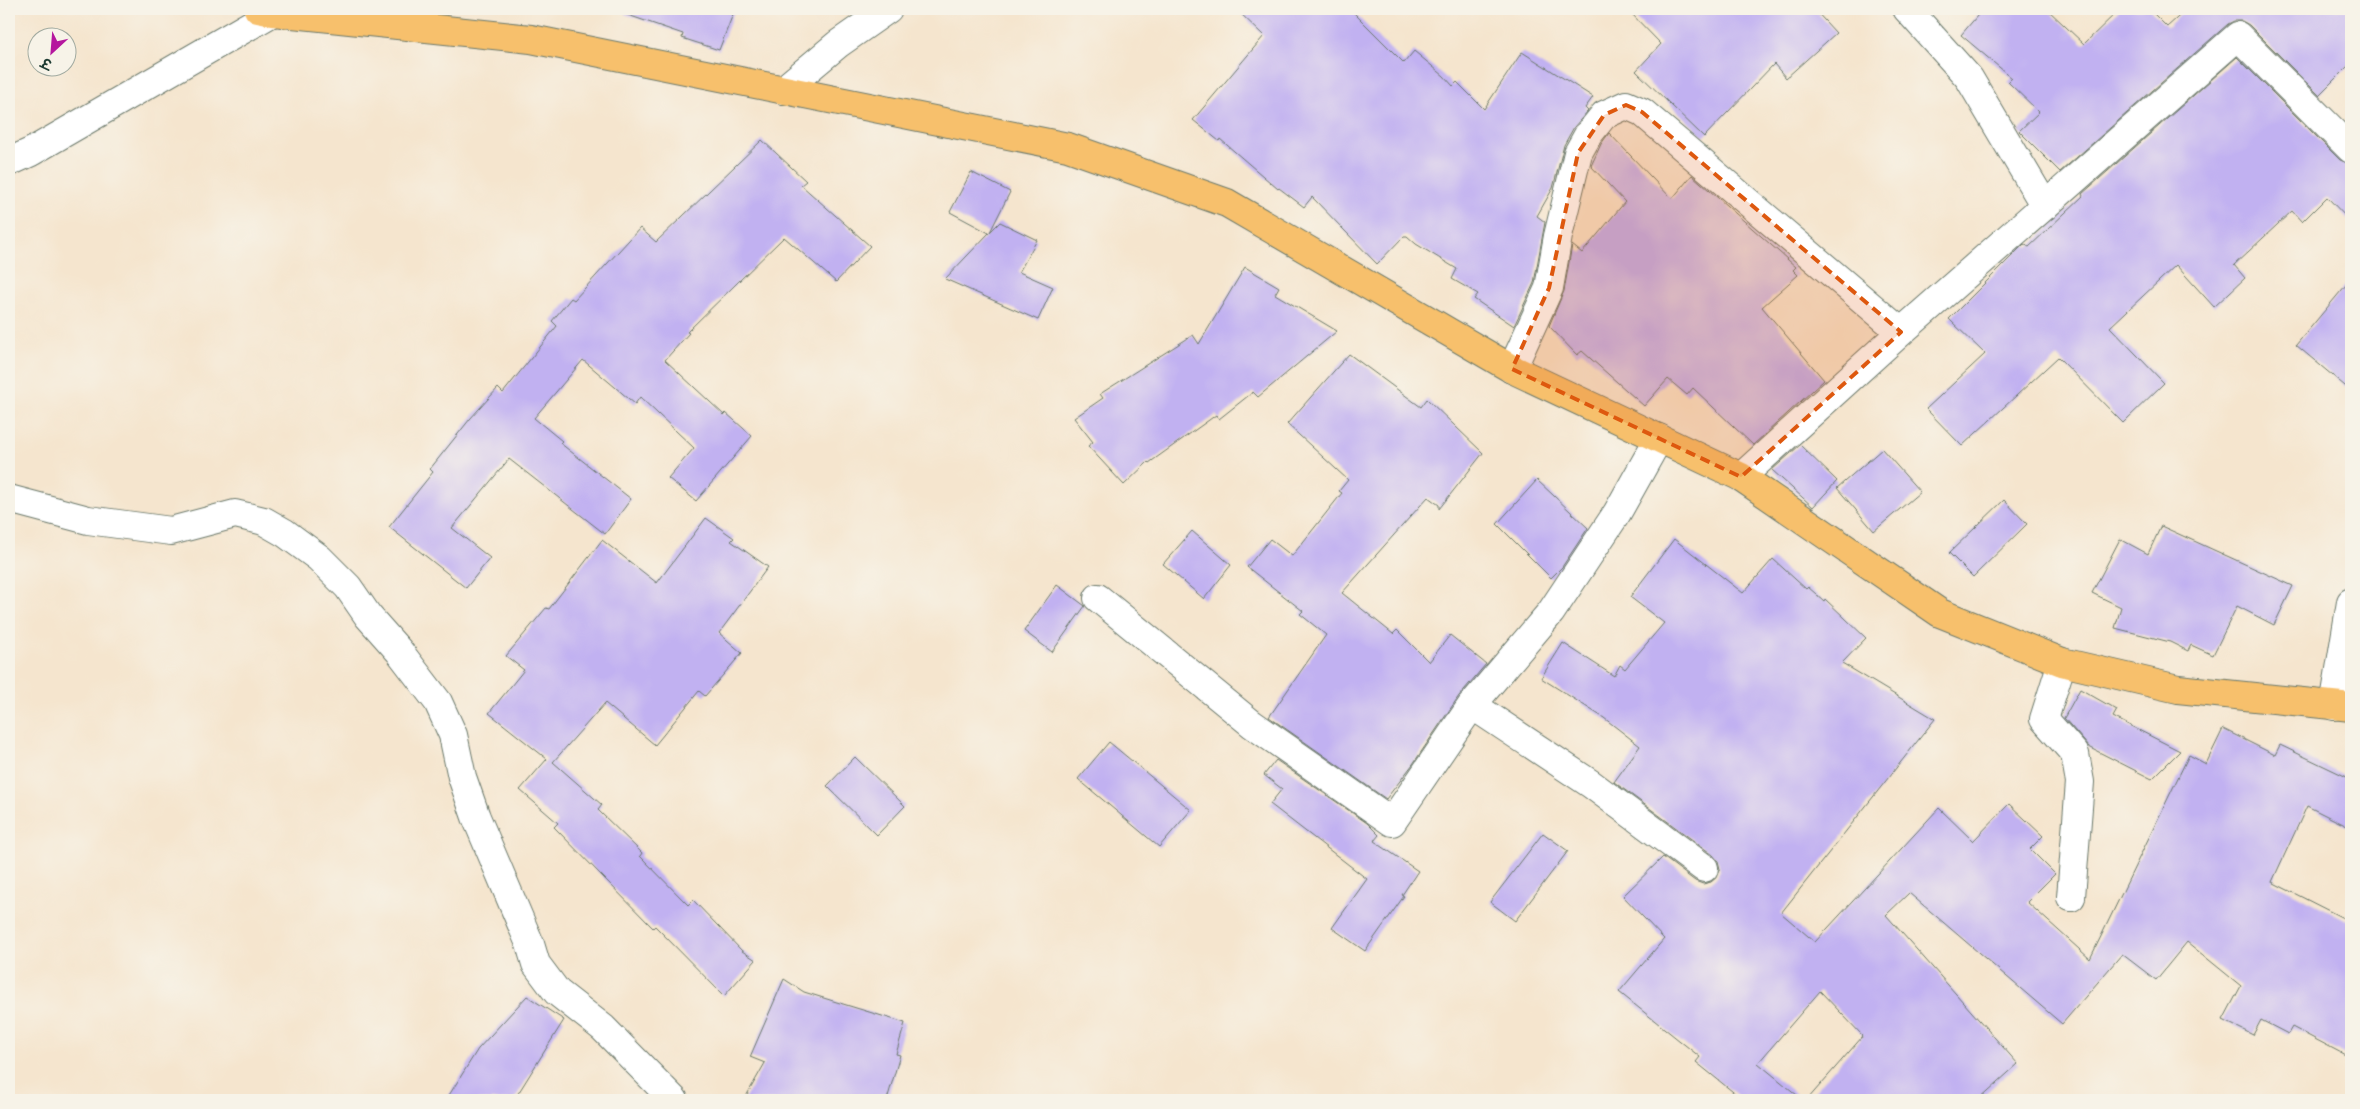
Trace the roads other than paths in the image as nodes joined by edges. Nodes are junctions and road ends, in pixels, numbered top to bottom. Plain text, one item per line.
1 (888, 9) edge
2 (1907, 9) edge
3 (266, 10) edge
4 (783, 90) junction
5 (2351, 149) edge
6 (9, 162) edge
7 (2045, 206) junction
8 (1901, 332) junction
9 (1512, 369) junction
10 (1659, 438) junction
11 (1741, 477) junction
12 (9, 500) edge
13 (1098, 598) dead end
14 (2351, 602) edge
15 (2062, 662) junction
16 (1472, 705) junction
17 (2343, 707) edge
18 (1704, 868) dead end
19 (2072, 897) dead end
20 (674, 1100) edge

1 - 4 street
2 - 7 street
3 - 4 main road
3 - 6 street
4 - 9 main road
5 - 7 street
7 - 8 street
8 - 9 street
8 - 11 street
9 - 10 main road
10 - 11 main road
10 - 16 street
11 - 15 main road
12 - 20 street
13 - 16 street
14 - 17 street
15 - 17 main road
15 - 19 street
16 - 18 street

